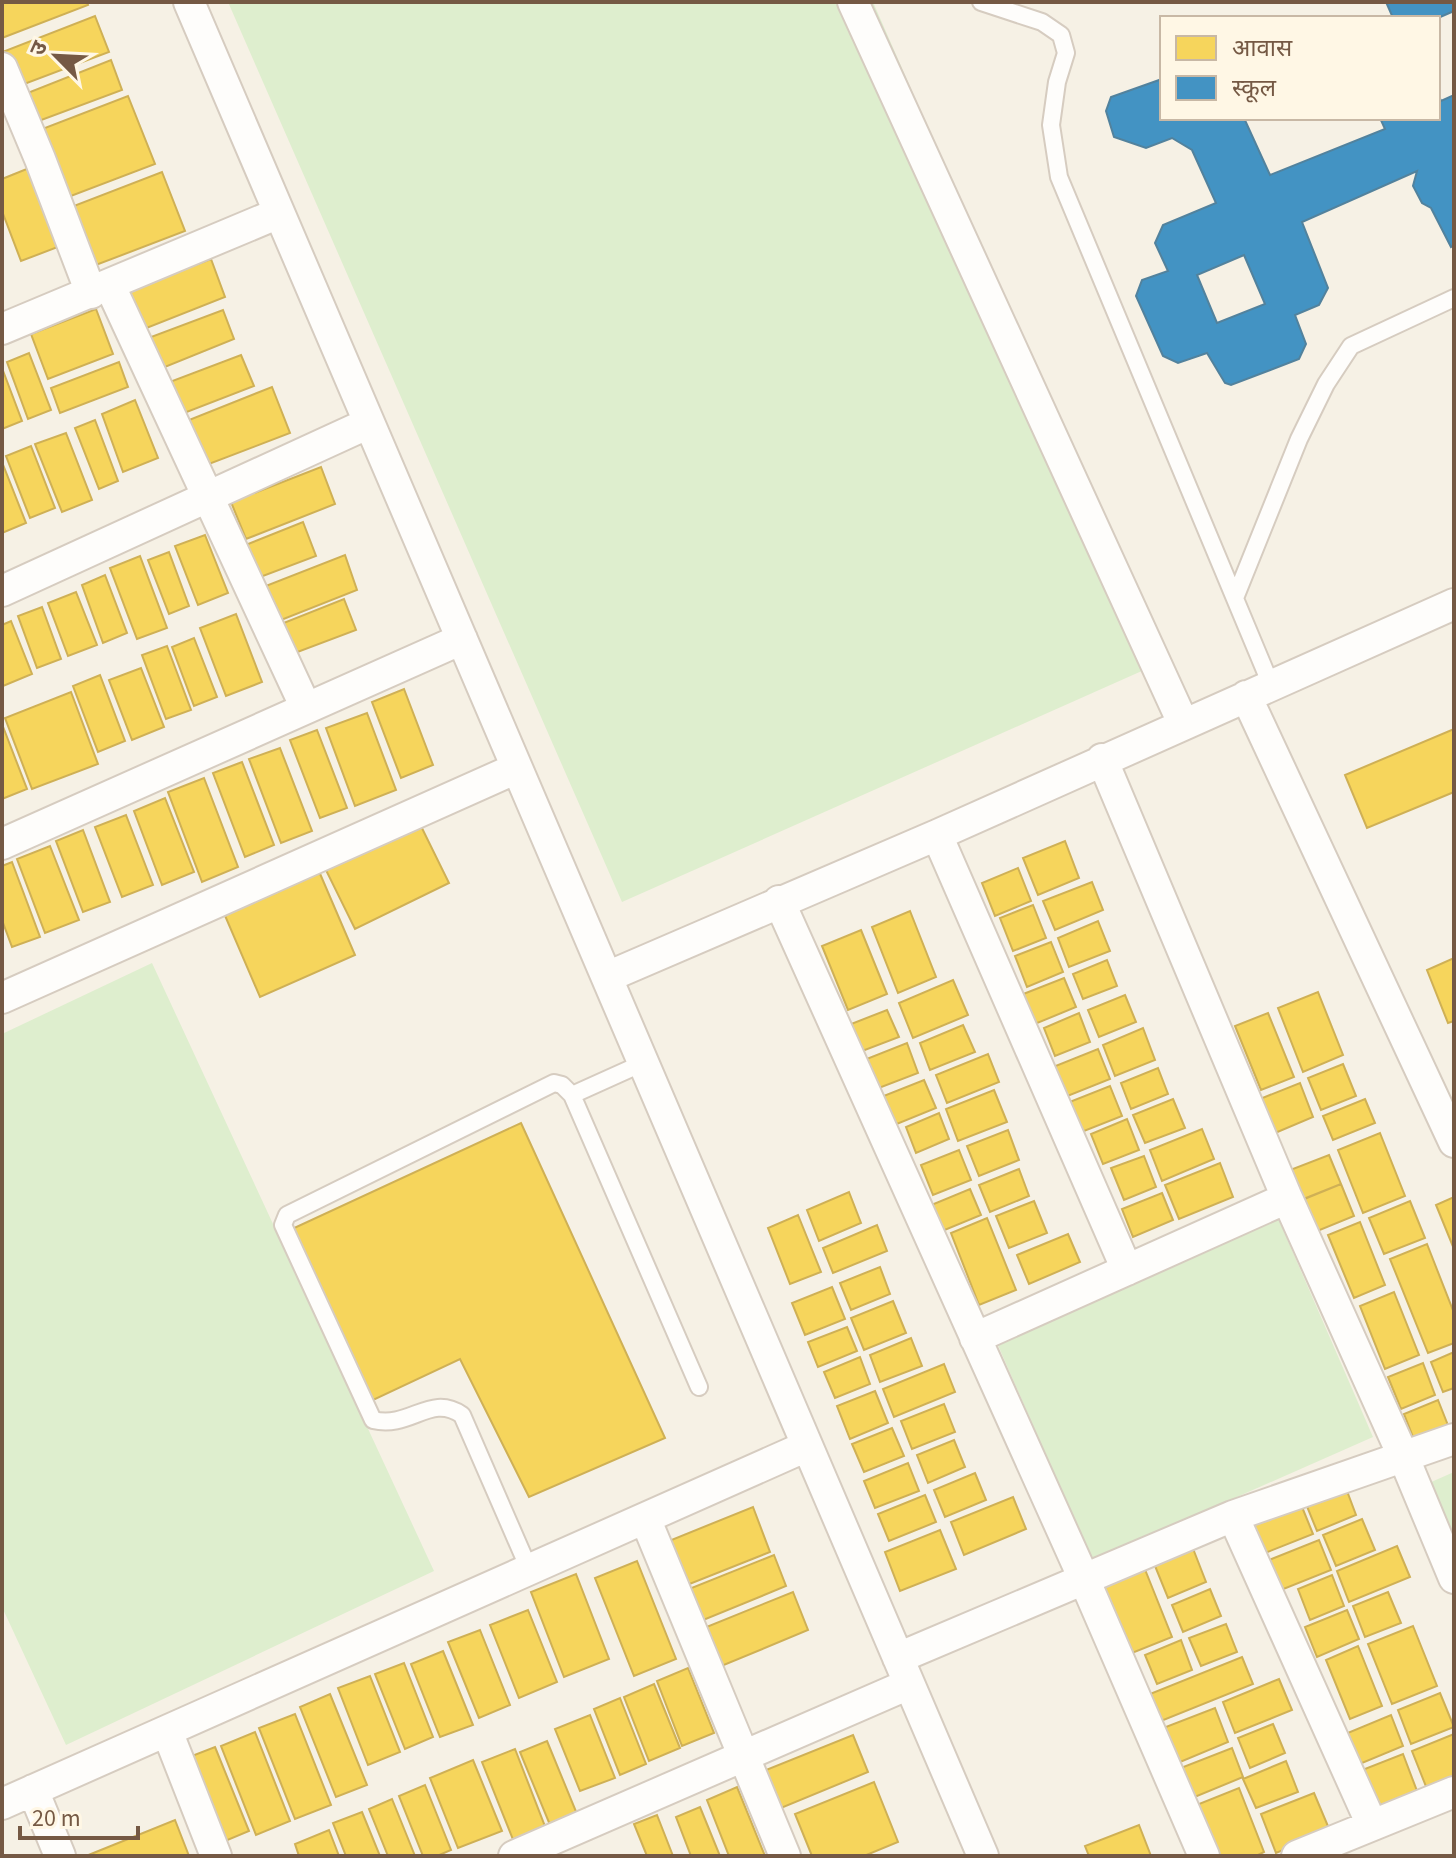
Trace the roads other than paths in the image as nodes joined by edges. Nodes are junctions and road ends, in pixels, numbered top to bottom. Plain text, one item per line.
1 (189, 2) edge
2 (853, 2) edge
3 (981, 2) edge
4 (2, 68) edge
5 (279, 213) junction
6 (100, 290) junction
7 (1454, 298) edge
8 (2, 329) edge
9 (369, 423) junction
10 (207, 497) junction
11 (2, 591) edge
12 (1235, 598) junction
13 (1454, 604) edge
14 (462, 639) junction
15 (1258, 691) junction
16 (306, 708) junction
17 (1183, 723) junction
18 (1102, 759) junction
19 (517, 768) junction
20 (937, 835) junction
21 (2, 844) edge
22 (779, 901) junction
23 (607, 977) junction
24 (2, 998) edge
25 (643, 1063) junction
26 (572, 1095) junction
27 (1454, 1142) edge
28 (1287, 1198) junction
29 (1127, 1270) junction
30 (975, 1338) junction
31 (699, 1387) dead end
32 (1454, 1439) edge
33 (807, 1446) junction
34 (1404, 1458) junction
35 (1233, 1516) junction
36 (645, 1518) junction
37 (529, 1569) junction
38 (1454, 1578) edge
39 (1084, 1579) junction
40 (903, 1671) junction
41 (167, 1731) junction
42 (744, 1756) junction
43 (33, 1790) junction
44 (1454, 1792) edge
45 (2, 1804) edge
46 (1372, 1825) junction
47 (60, 1856) edge
48 (216, 1856) edge
49 (514, 1856) edge
50 (785, 1856) edge
51 (983, 1856) edge
52 (1204, 1856) edge
53 (1297, 1856) edge

1 - 5 street
2 - 17 street
3 - 12 lane
4 - 6 street
5 - 6 street
5 - 9 street
6 - 8 street
6 - 10 street
7 - 12 lane
9 - 10 street
9 - 14 street
10 - 11 street
10 - 16 street
12 - 15 lane
13 - 15 street
14 - 16 street
14 - 19 street
15 - 17 street
15 - 27 street
16 - 21 street
17 - 18 street
18 - 20 street
18 - 28 street
19 - 23 street
19 - 24 street
20 - 22 street
20 - 29 street
22 - 23 street
22 - 30 street
23 - 25 street
25 - 26 lane
25 - 33 street
26 - 31 lane
26 - 37 lane
28 - 29 street
28 - 34 street
29 - 30 street
30 - 39 street
32 - 34 street
33 - 36 street
33 - 40 street
34 - 35 street
34 - 38 street
35 - 39 street
35 - 46 street
36 - 37 street
36 - 42 street
37 - 41 street
39 - 40 street
39 - 52 street
40 - 42 street
40 - 51 street
41 - 43 street
41 - 48 street
42 - 49 street
42 - 50 street
43 - 45 street
43 - 47 street
44 - 46 street
46 - 53 street

